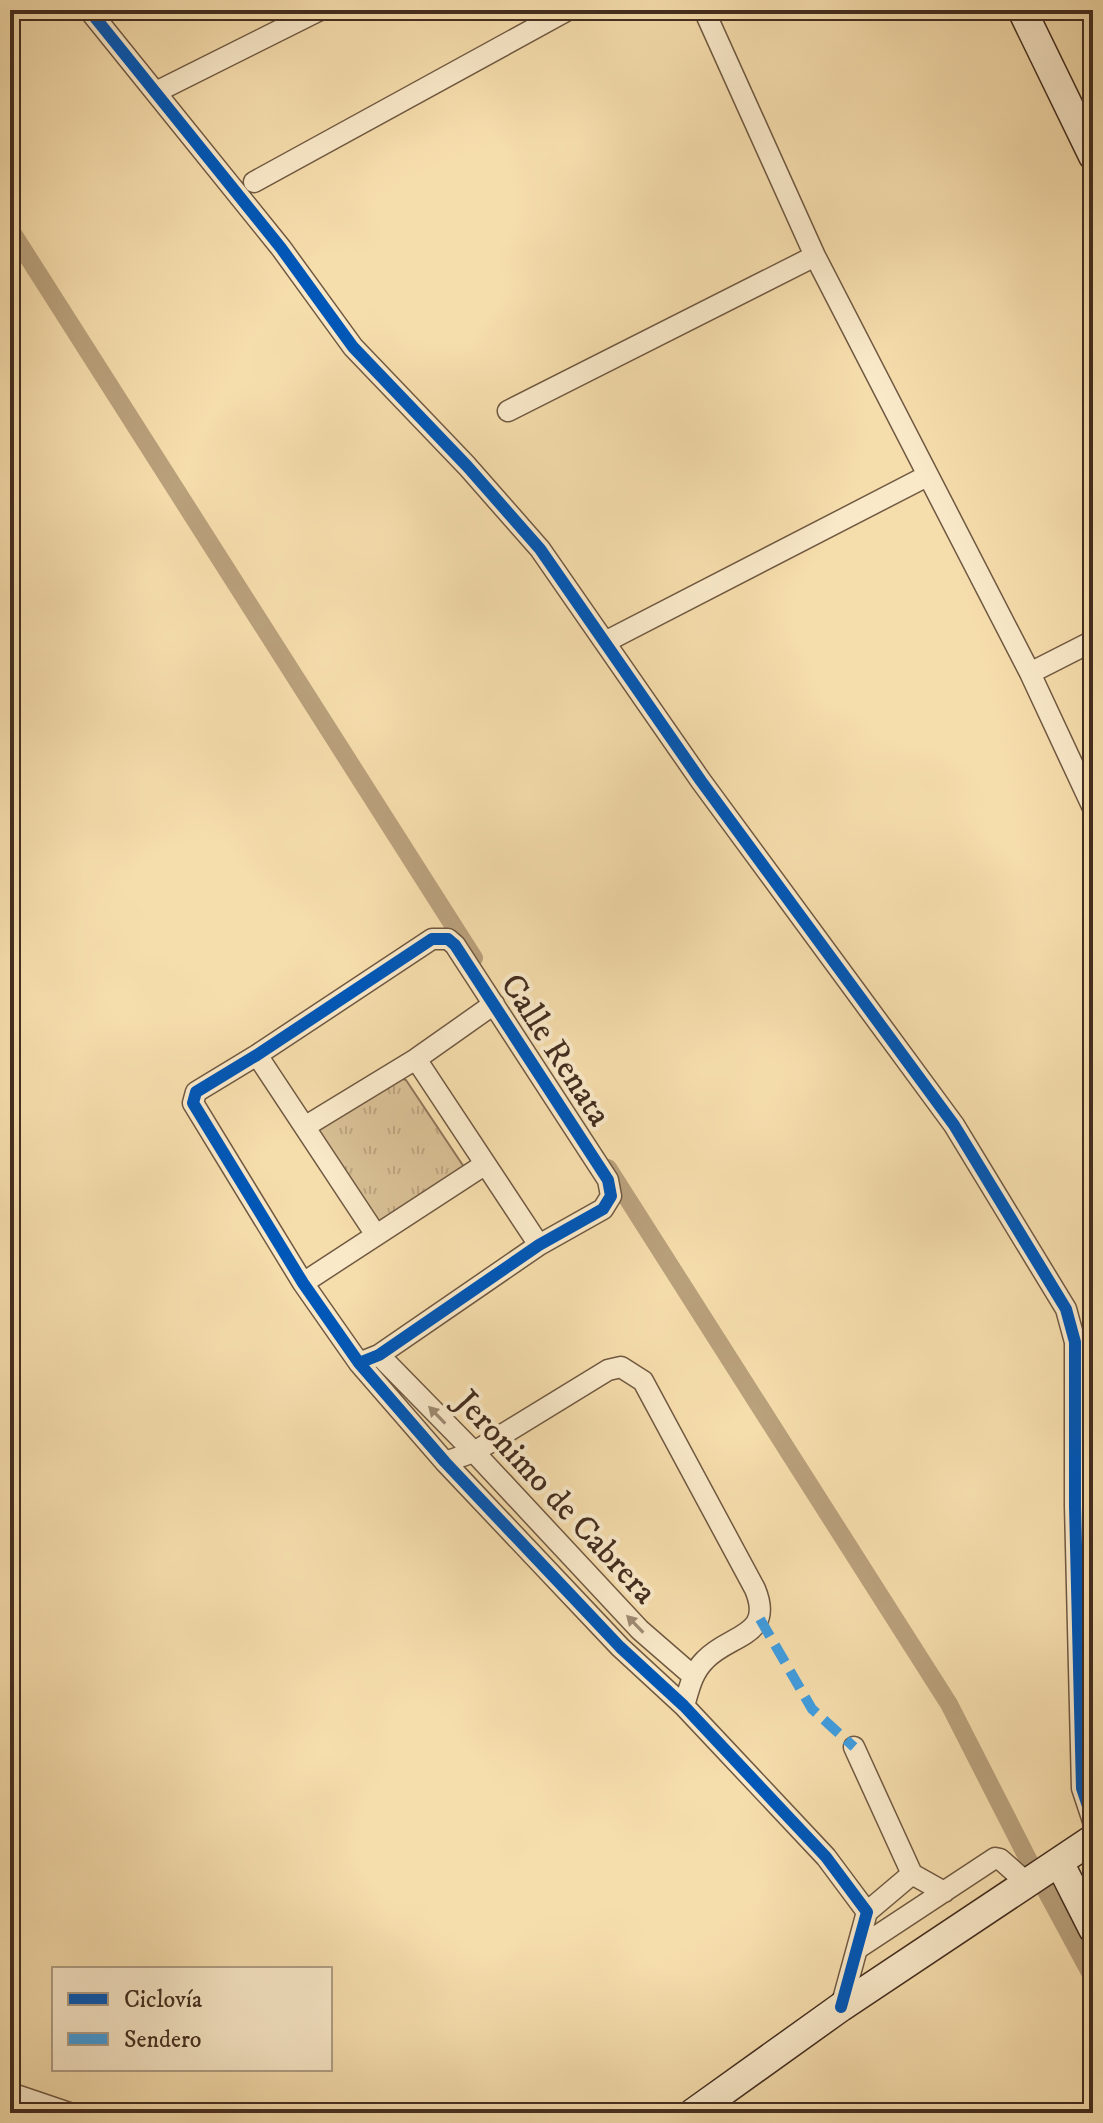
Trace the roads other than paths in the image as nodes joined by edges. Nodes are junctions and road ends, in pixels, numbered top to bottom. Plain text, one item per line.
1 (89, 10) edge
2 (320, 10) edge
3 (568, 10) edge
4 (704, 10) edge
5 (1022, 10) edge
6 (156, 92) junction
7 (1090, 144) edge
8 (254, 182) dead end
9 (815, 256) junction
10 (508, 411) dead end
11 (927, 476) junction
12 (1093, 641) edge
13 (605, 642) junction
14 (1030, 673) junction
15 (1093, 808) edge
16 (494, 1004) junction
17 (257, 1055) junction
18 (416, 1059) junction
19 (306, 1126) junction
20 (484, 1165) junction
21 (376, 1235) junction
22 (539, 1245) junction
23 (303, 1283) junction
24 (379, 1355) junction
25 (359, 1363) junction
26 (474, 1452) junction
27 (445, 1462) junction
28 (1084, 1501) edge
29 (693, 1676) junction
30 (684, 1706) junction
31 (854, 1747) dead end
32 (1093, 1821) edge
33 (1093, 1839) edge
34 (1059, 1862) junction
35 (912, 1874) junction
36 (1027, 1883) junction
37 (944, 1892) junction
38 (867, 1912) junction
39 (1093, 1929) edge
40 (860, 1947) junction
41 (841, 2007) junction
42 (10, 2093) edge
43 (69, 2113) edge
44 (693, 2113) edge

1 - 6 street
2 - 6 street
3 - 8 street
4 - 9 street
5 - 7 main road
6 - 13 street
9 - 10 street
9 - 11 street
11 - 13 street
11 - 14 street
12 - 14 street
13 - 28 street
14 - 15 street
16 - 17 street, Calle Renata
16 - 18 street
16 - 22 street, Calle Renata
17 - 19 street
17 - 23 street
18 - 19 street
18 - 20 street
19 - 21 street
20 - 21 street
20 - 22 street
21 - 23 street
22 - 24 street
23 - 25 street
24 - 25 street
26 -> 24 street, Jeronimo de Cabrera
25 - 27 street
26 - 27 street
29 -> 26 street, Jeronimo de Cabrera
26 - 29 street
27 - 30 street
28 - 32 street
29 - 30 street
30 - 38 street
31 - 35 street
33 - 34 main road
34 - 36 main road
34 - 39 main road
35 - 37 street
35 - 38 street
36 - 37 street
36 - 41 main road
37 - 40 street
38 - 40 street
40 - 41 street
41 - 44 main road
42 - 43 street

